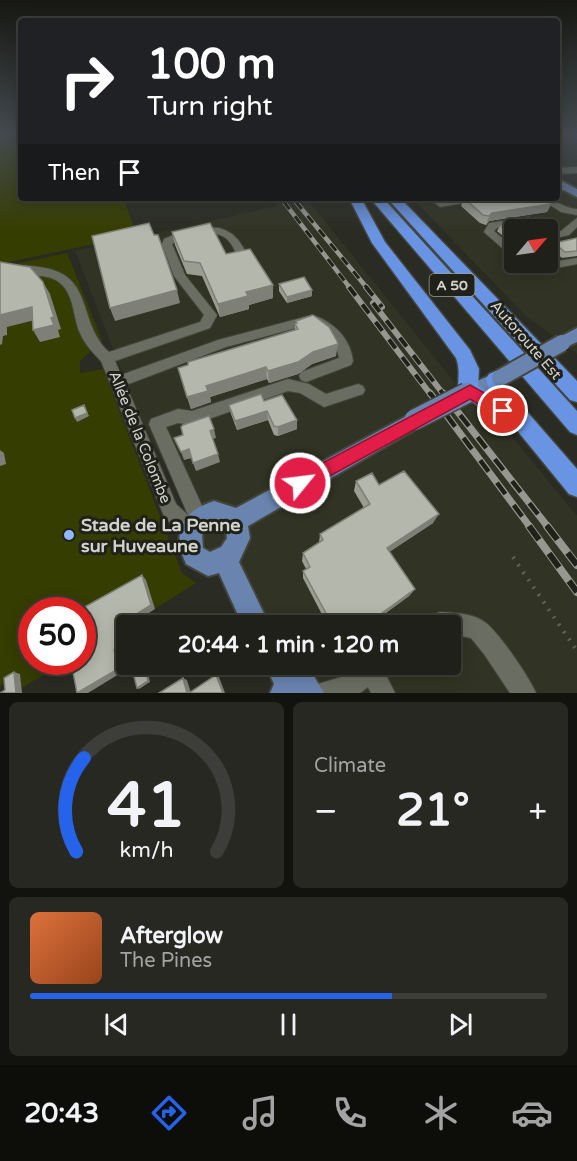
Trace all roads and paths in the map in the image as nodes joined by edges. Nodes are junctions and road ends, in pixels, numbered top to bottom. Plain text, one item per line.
1 (577, 170) edge
2 (560, 174) edge
3 (560, 178) edge
4 (577, 193) edge
5 (357, 201) edge
6 (379, 201) edge
7 (396, 201) edge
8 (406, 201) edge
9 (437, 201) edge
10 (458, 201) edge
11 (550, 201) edge
12 (576, 215) edge
13 (504, 223) edge
14 (558, 235) edge
15 (504, 245) edge
16 (244, 259) edge
17 (577, 261) edge
18 (558, 264) edge
19 (22, 269) edge
20 (506, 320) junction
21 (571, 341) edge
22 (107, 358) junction
23 (306, 376) dead end
24 (498, 378) junction
25 (118, 382) junction
26 (358, 390) dead end
27 (469, 392) junction
28 (577, 394) edge
29 (577, 426) edge
30 (527, 427) junction
31 (577, 486) edge
32 (235, 521) junction
33 (195, 525) junction
34 (513, 557) dead end
35 (225, 560) junction
36 (252, 615) edge
37 (461, 624) edge
38 (577, 651) edge
39 (366, 675) edge
40 (379, 675) edge
41 (322, 693) edge
42 (383, 693) edge
43 (524, 693) edge

1 - 2 street
3 - 4 main road
5 - 27 highway
6 - 29 highway, Autoroute Est / A 50
7 - 20 highway, Autoroute Est / A 50
8 - 20 highway
9 - 10 street
11 - 12 street
12 - 14 street
13 - 15 street
16 - 22 street, Allée de la Colombe
17 - 18 street
19 - 22 street
20 - 28 highway, Autoroute Est / A 50
21 - 24 main road, bridge
22 - 25 street, Allée de la Colombe
23 - 25 street
24 - 27 main road
24 - 30 highway
25 - 33 street, Allée de la Colombe
26 - 33 street
27 - 30 highway
27 - 32 main road, bridge
30 - 31 highway
32 - 33 main road
32 - 35 main road
33 - 35 main road
34 - 38 path
35 - 36 main road
37 - 43 street
39 - 41 street
40 - 42 street

